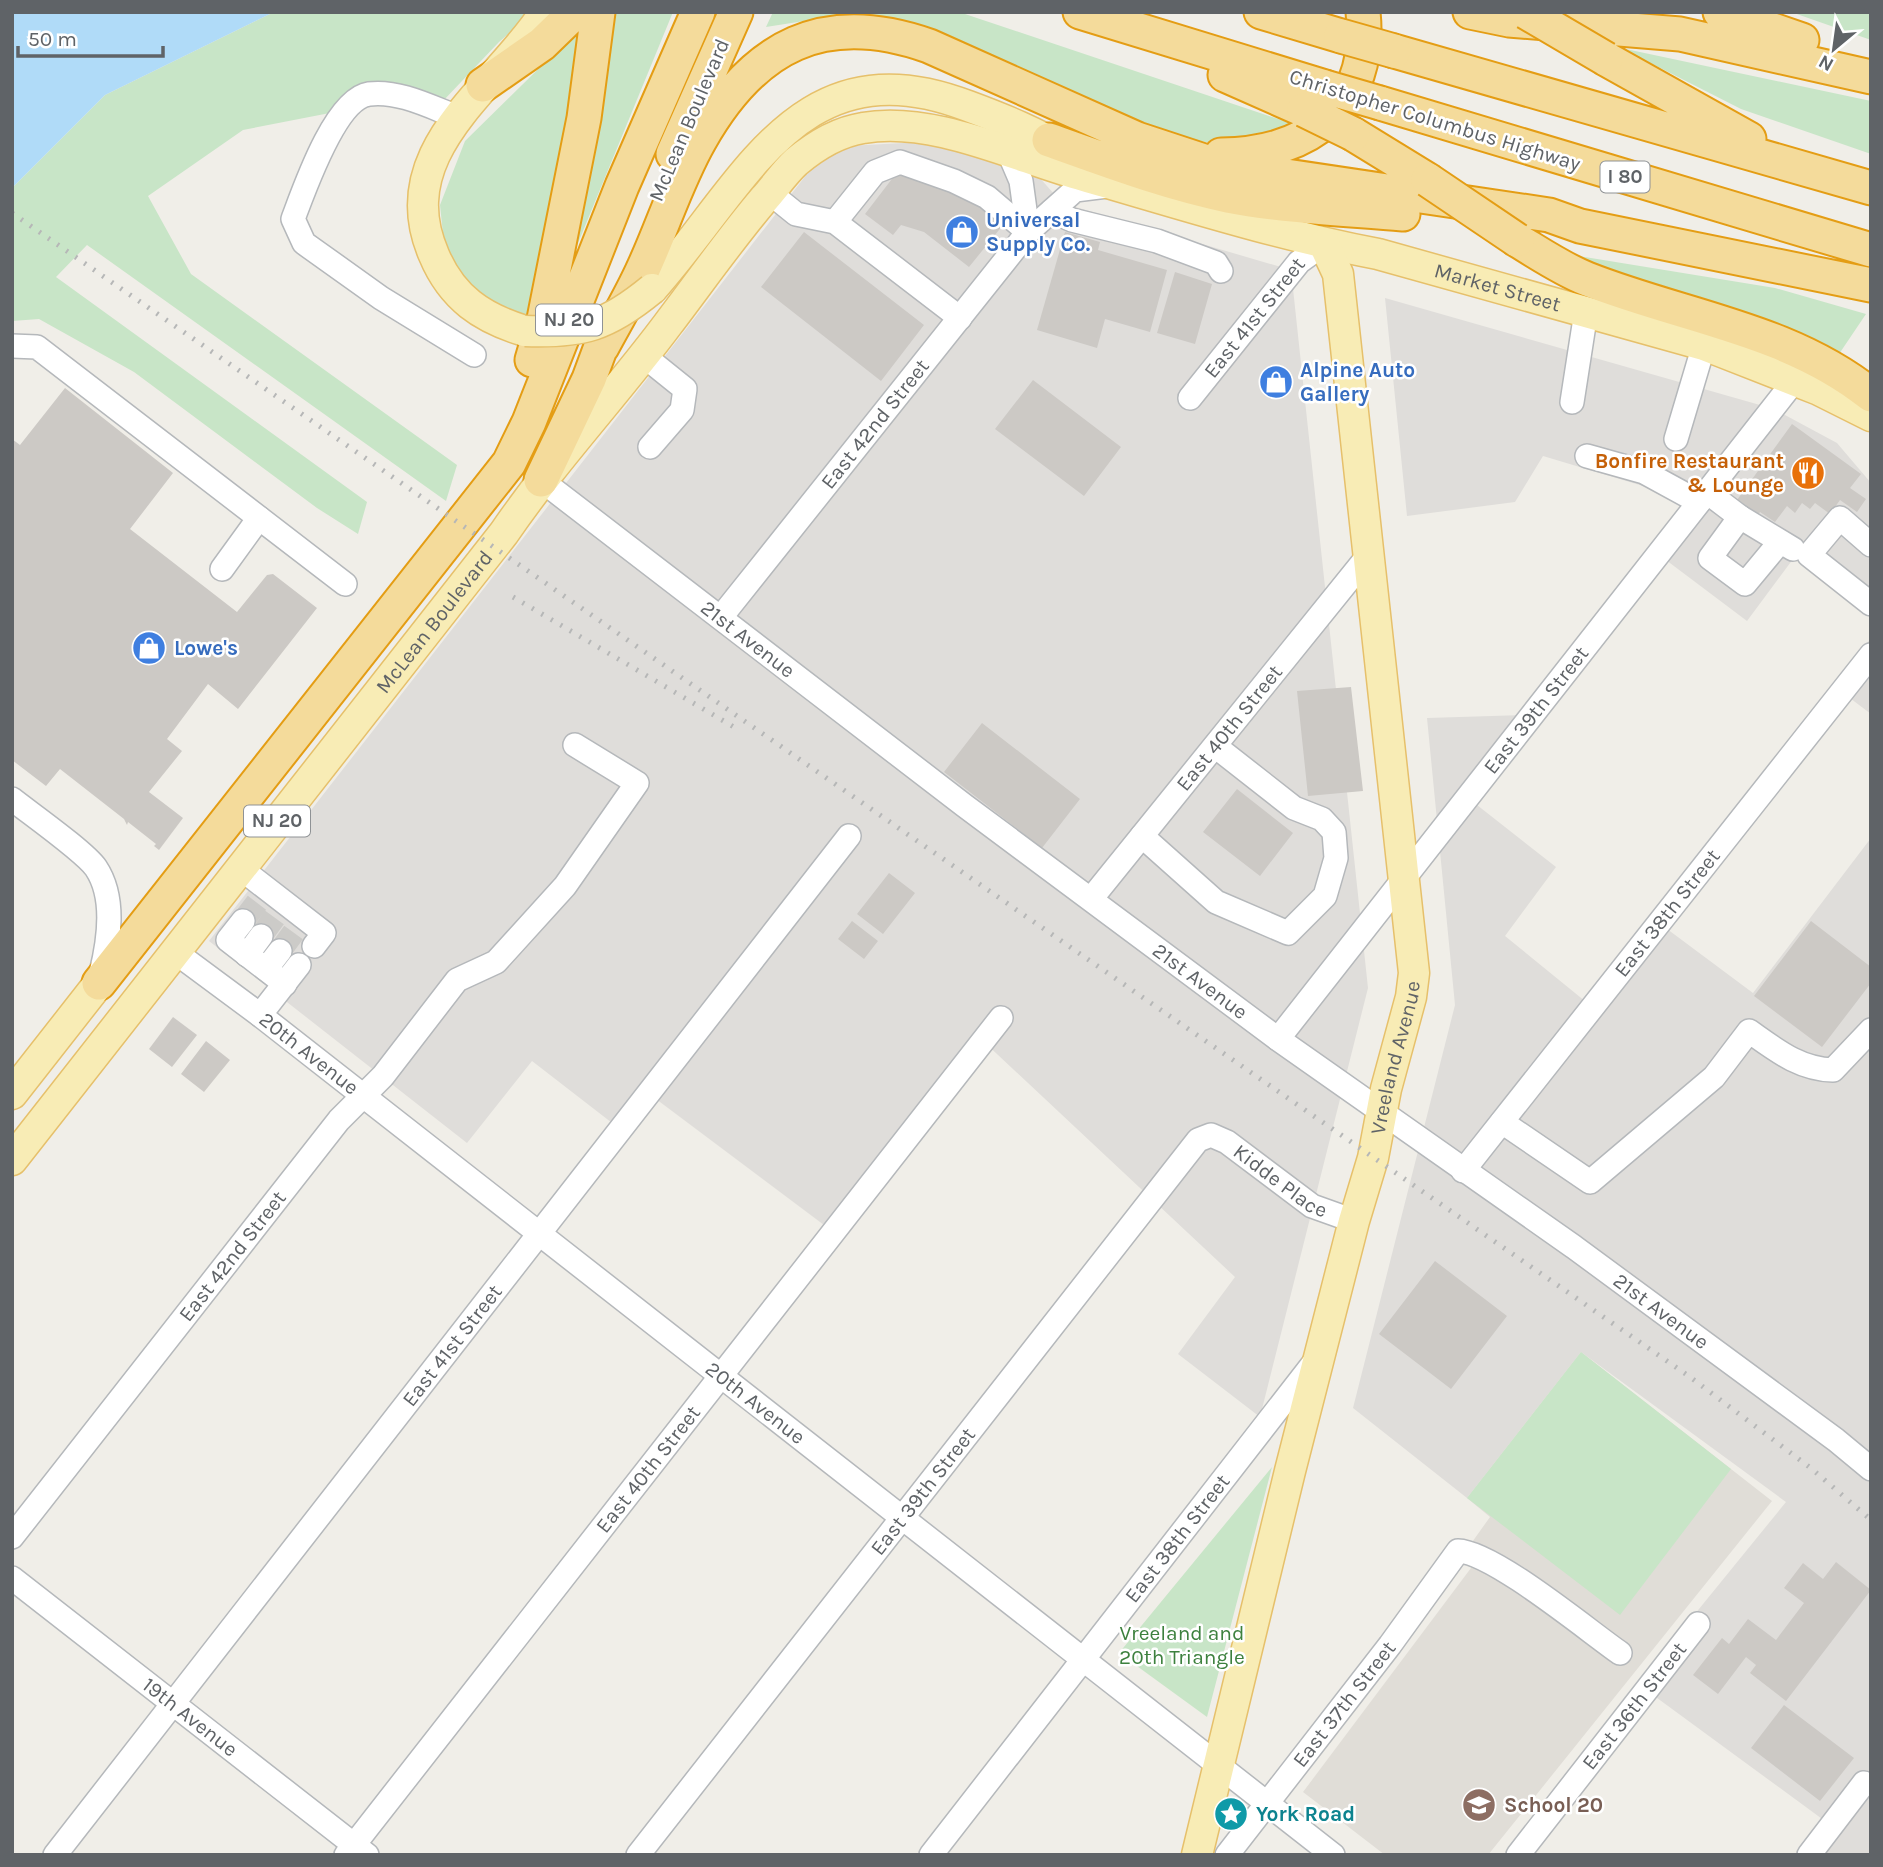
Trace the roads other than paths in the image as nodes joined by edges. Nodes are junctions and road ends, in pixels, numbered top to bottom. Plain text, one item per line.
1 (545, 12) edge
2 (698, 12) edge
3 (736, 12) edge
4 (1261, 12) edge
5 (1470, 12) edge
6 (1526, 12) edge
7 (1720, 12) edge
8 (1082, 13) edge
9 (590, 15) edge
10 (1352, 24) edge
11 (1871, 64) edge
12 (1871, 77) edge
13 (483, 85) junction
14 (1315, 99) junction
15 (457, 117) junction
16 (1049, 140) junction
17 (1170, 150) junction
18 (1009, 153) junction
19 (1797, 166) junction
20 (1116, 184) junction
21 (1871, 188) edge
22 (770, 193) junction
23 (1052, 211) junction
24 (835, 222) junction
25 (1580, 226) junction
26 (1028, 232) junction
27 (1324, 244) junction
28 (1871, 250) edge
29 (1221, 271) dead end
30 (1871, 285) edge
31 (1586, 312) junction
32 (960, 318) junction
33 (1704, 345) junction
34 (12, 346) edge
35 (602, 347) junction
36 (474, 355) dead end
37 (644, 356) junction
38 (1795, 380) junction
39 (1871, 395) edge
40 (1190, 398) dead end
41 (1572, 402) dead end
42 (1871, 416) edge
43 (1676, 439) dead end
44 (650, 447) dead end
45 (1587, 456) dead end
46 (541, 480) junction
47 (1703, 497) junction
48 (477, 501) junction
49 (1740, 517) junction
50 (259, 518) junction
51 (1779, 543) junction
52 (1871, 545) edge
53 (1809, 555) junction
54 (1368, 556) junction
55 (222, 569) dead end
56 (345, 584) dead end
57 (1871, 604) edge
58 (721, 617) junction
59 (1871, 655) edge
60 (575, 745) dead end
61 (1215, 746) junction
62 (12, 799) edge
63 (849, 836) dead end
64 (1142, 836) junction
65 (240, 868) junction
66 (1403, 880) junction
67 (1091, 899) junction
68 (243, 921) tunnel mouth
69 (261, 936) tunnel mouth
70 (319, 939) dead end
71 (280, 951) tunnel mouth
72 (175, 952) junction
73 (247, 955) junction
74 (299, 965) tunnel mouth
75 (266, 969) junction
76 (99, 983) junction
77 (285, 984) junction
78 (260, 1015) junction
79 (1001, 1018) dead end
80 (1871, 1030) edge
81 (1278, 1039) junction
82 (12, 1094) edge
83 (362, 1096) junction
84 (1381, 1115) junction
85 (1502, 1122) junction
86 (1211, 1135) joint
87 (12, 1160) edge
88 (1463, 1171) junction
89 (1354, 1221) junction
90 (537, 1233) junction
91 (1320, 1355) junction
92 (722, 1377) junction
93 (1871, 1469) edge
94 (901, 1517) junction
95 (12, 1536) edge
96 (12, 1578) edge
97 (1698, 1624) dead end
98 (1620, 1653) dead end
99 (1084, 1660) junction
100 (174, 1704) junction
101 (1219, 1765) junction
102 (1864, 1783) dead end
103 (1266, 1802) junction
104 (356, 1851) edge
105 (55, 1855) edge
106 (638, 1855) edge
107 (931, 1855) edge
108 (1197, 1855) edge
109 (1227, 1855) edge
110 (1334, 1855) edge
111 (1518, 1855) edge
112 (1809, 1855) edge

1 - 13 main road
2 - 48 highway, McLean Boulevard / NJ 20
3 - 35 highway, McLean Boulevard / NJ 20
4 - 10 highway
5 - 12 highway
6 - 19 highway, bridge
7 - 11 highway
8 - 14 highway, Christopher Columbus Highway / I 80
9 - 13 highway
9 - 48 highway
10 - 17 highway
10 - 19 highway, bridge
13 - 15 main road
14 - 28 highway, Christopher Columbus Highway / I 80, bridge
14 - 39 highway, bridge
15 - 16 main road, bridge
15 - 36 street
16 - 20 main road
16 - 25 highway
17 - 25 highway
17 - 35 highway
18 - 20 main road, Market Street
18 - 22 main road, Market Street
18 - 26 street
19 - 21 highway
20 - 23 street, East 42nd Street
20 - 27 main road, Market Street
22 - 24 street
22 - 37 main road, Market Street
23 - 26 street, East 42nd Street
23 - 29 street
24 - 26 street
24 - 32 street
25 - 30 highway
26 - 32 street, East 42nd Street
27 - 31 main road, Market Street
27 - 40 street, East 41st Street
27 - 54 main road, Vreeland Avenue
31 - 33 main road, Market Street
31 - 41 street
32 - 58 street, East 42nd Street
33 - 38 main road, Market Street
33 - 43 street
34 - 50 street
35 - 46 highway, McLean Boulevard / NJ 20
37 - 44 street
37 - 46 main road, Market Street
38 - 42 main road, Market Street
38 - 47 street, East 39th Street
45 - 47 street
46 - 58 street, 21st Avenue
46 - 65 main road, McLean Boulevard / NJ 20
47 - 49 street
47 - 66 street, East 39th Street
48 - 76 highway, McLean Boulevard / NJ 20
49 - 51 street
49 - 51 street
50 - 55 street
50 - 56 street
51 - 53 street
52 - 53 street
53 - 57 street
54 - 61 street, East 40th Street
54 - 66 main road, Vreeland Avenue
58 - 67 street, 21st Avenue
59 - 85 street, East 38th Street
60 - 83 street, East 42nd Street
61 - 64 street, East 40th Street
61 - 64 street
62 - 76 street
63 - 90 street, East 41st Street
64 - 67 street, East 40th Street
65 - 70 street
65 - 72 main road, McLean Boulevard / NJ 20
66 - 81 street, East 39th Street
66 - 84 main road, Vreeland Avenue
67 - 81 street, 21st Avenue
68 - 73 street
69 - 73 street
71 - 75 street
72 - 78 street, 20th Avenue
72 - 87 main road, McLean Boulevard / NJ 20
73 - 75 street
74 - 77 street
75 - 77 street
76 - 82 main road, McLean Boulevard / NJ 20
77 - 78 street
78 - 83 street, 20th Avenue
79 - 92 street, East 40th Street
80 - 85 street
81 - 84 street, 21st Avenue
83 - 90 street, 20th Avenue
83 - 95 street, East 42nd Street
84 - 88 street, 21st Avenue
84 - 89 main road, Vreeland Avenue
85 - 88 street, East 38th Street
86 - 89 street, Kidde Place
86 - 94 street, East 39th Street
88 - 93 street, 21st Avenue
89 - 91 main road, Vreeland Avenue
90 - 92 street, 20th Avenue
90 - 100 street, East 41st Street
91 - 99 street, East 38th Street
91 - 101 main road, Vreeland Avenue
92 - 94 street, 20th Avenue
92 - 104 street, East 40th Street
94 - 99 street, 20th Avenue
94 - 106 street, East 39th Street
96 - 100 street, 19th Avenue
97 - 111 street, East 36th Street
98 - 103 street, East 37th Street
99 - 101 street, 20th Avenue
99 - 107 street, East 38th Street
100 - 104 street, 19th Avenue
100 - 105 street, East 41st Street
101 - 103 street, 20th Avenue
101 - 108 main road, Vreeland Avenue
102 - 112 street
103 - 109 street, East 37th Street
103 - 110 street, 20th Avenue

